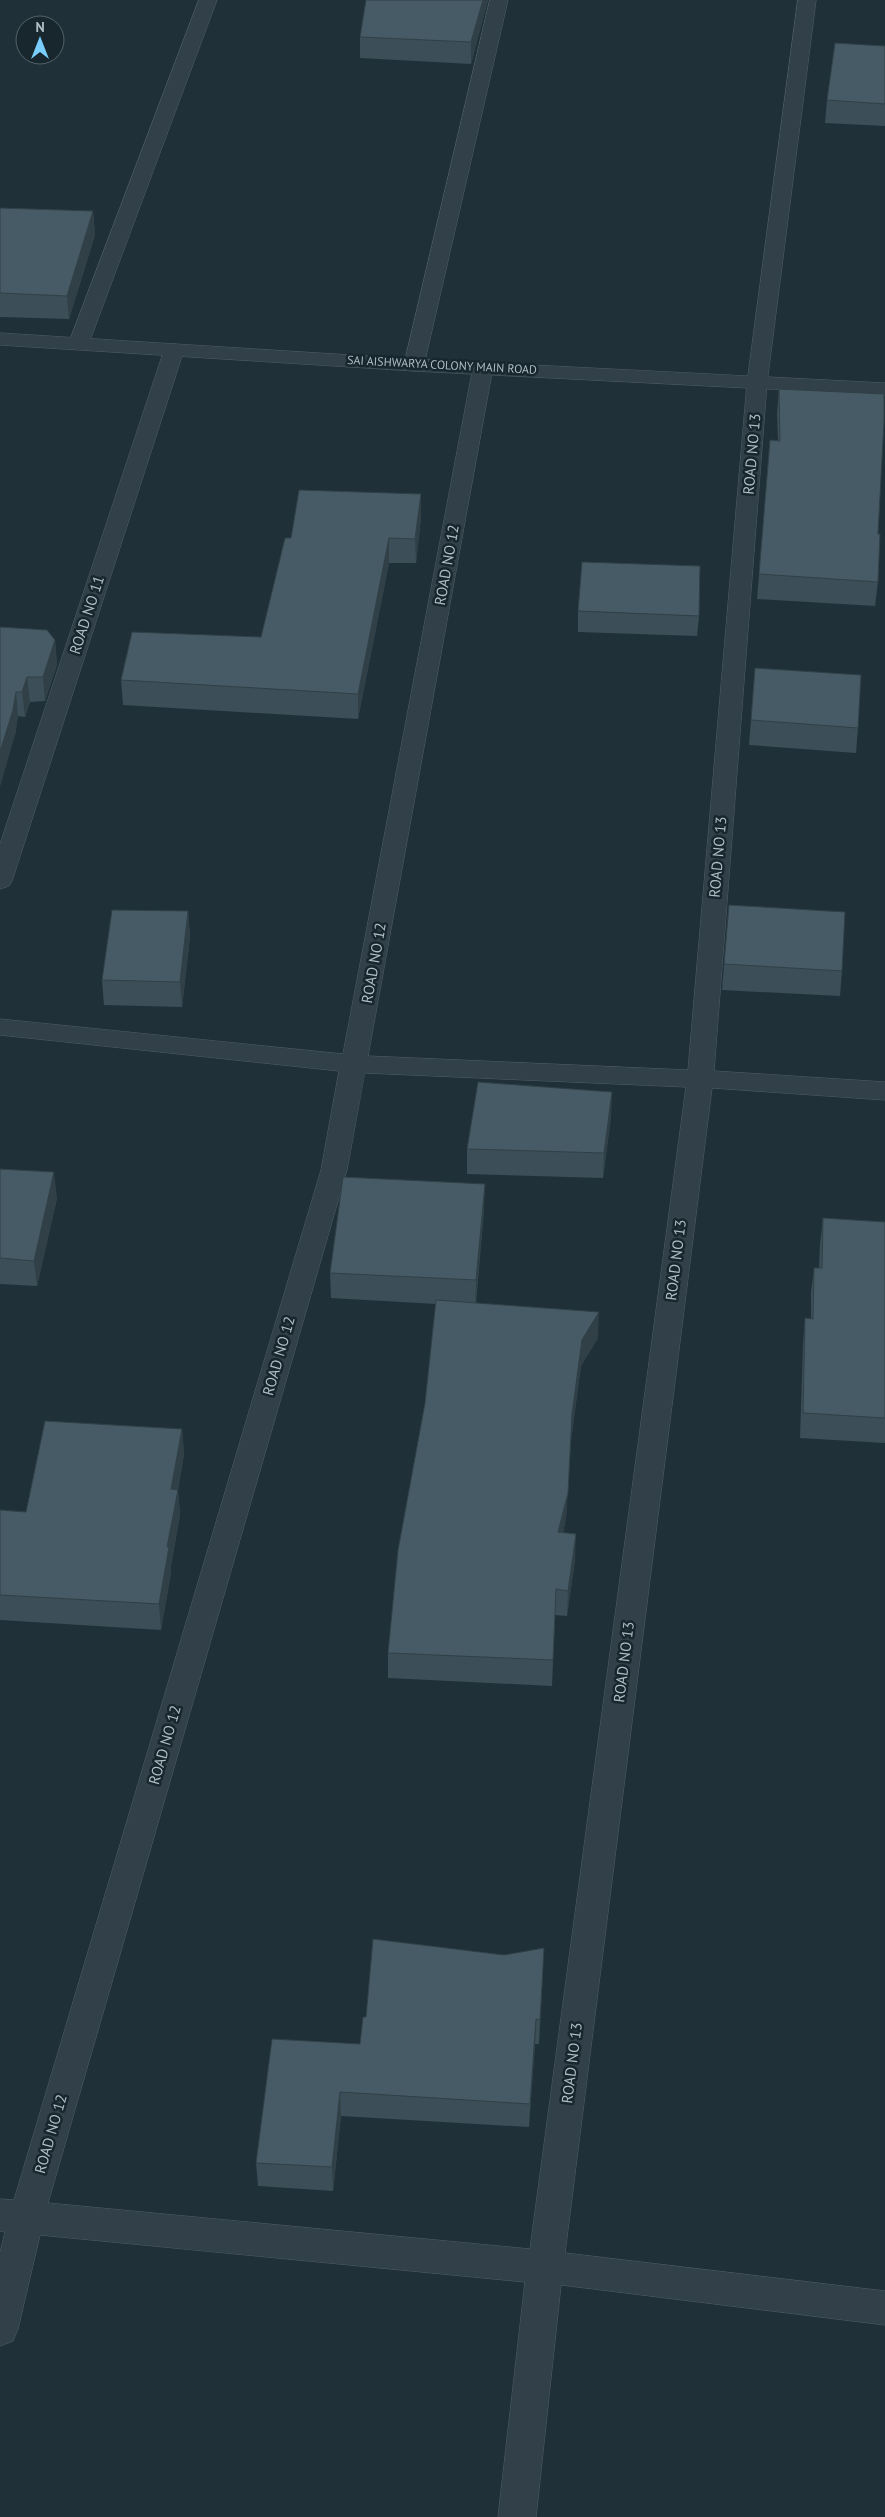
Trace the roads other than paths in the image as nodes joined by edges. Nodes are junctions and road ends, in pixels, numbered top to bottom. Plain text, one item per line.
1 (208, 0) edge
2 (500, 0) edge
3 (807, 0) edge
4 (0, 339) edge
5 (79, 343) junction
6 (174, 350) junction
7 (414, 365) junction
8 (483, 366) junction
9 (757, 383) junction
10 (885, 389) edge
11 (0, 881) edge
12 (0, 1027) edge
13 (355, 1064) junction
14 (700, 1079) junction
15 (885, 1091) edge
16 (13, 2217) edge
17 (545, 2268) junction
18 (885, 2308) edge
19 (0, 2329) edge
20 (517, 2517) edge

1 - 5 street
2 - 7 street
3 - 9 street, ROAD NO 13
4 - 5 street, SAI AISHWARYA COLONY MAIN ROAD
5 - 6 street, SAI AISHWARYA COLONY MAIN ROAD
6 - 7 street, SAI AISHWARYA COLONY MAIN ROAD
6 - 11 street, ROAD NO 11
7 - 8 street, SAI AISHWARYA COLONY MAIN ROAD
8 - 9 street, SAI AISHWARYA COLONY MAIN ROAD
8 - 13 street, ROAD NO 12
9 - 10 street, SAI AISHWARYA COLONY MAIN ROAD
9 - 14 street, ROAD NO 13
12 - 13 street
13 - 14 street
13 - 16 street, ROAD NO 12
14 - 15 street
14 - 17 street, ROAD NO 13
16 - 17 street
16 - 19 street, ROAD NO 12
17 - 18 street
17 - 20 street, ROAD NO 13

